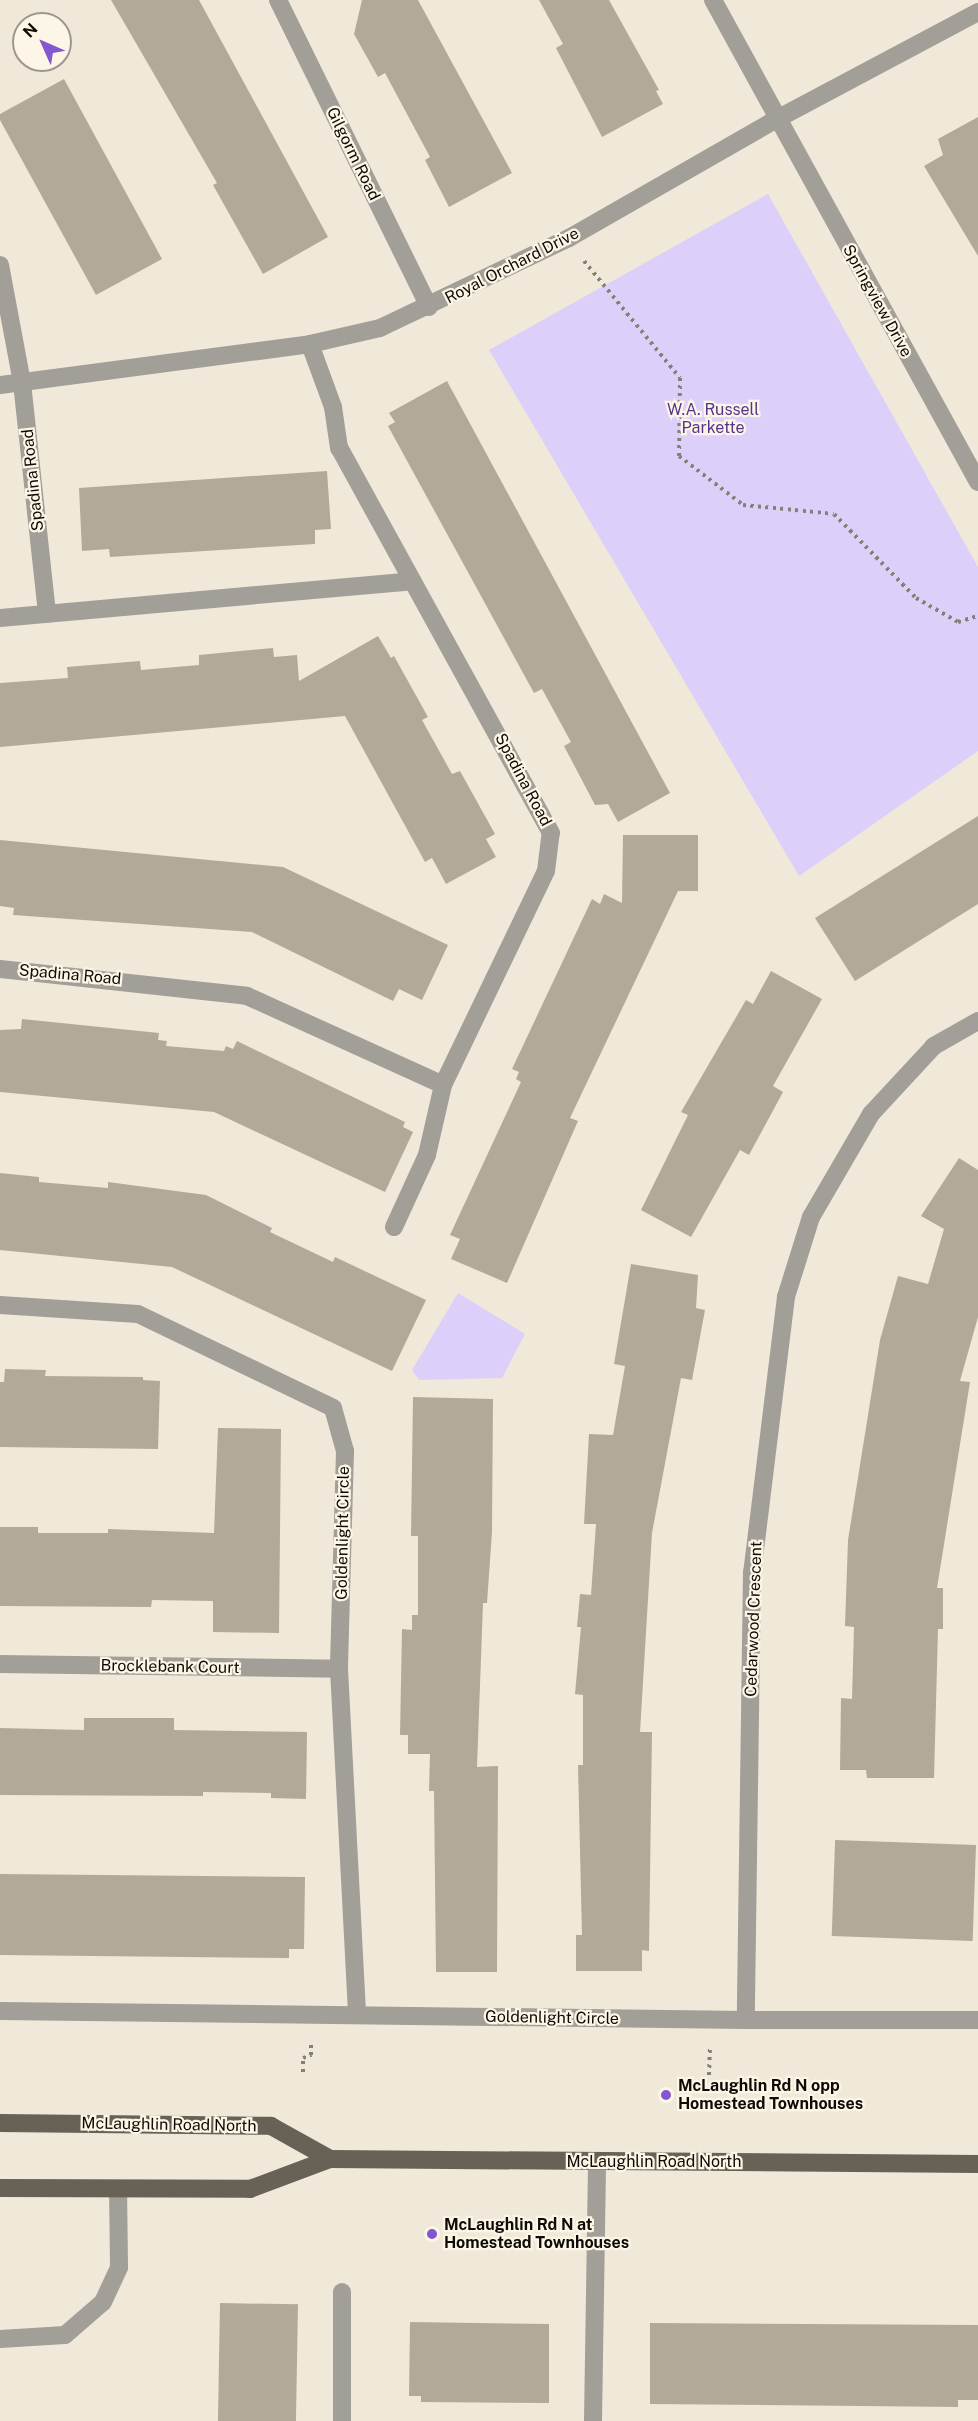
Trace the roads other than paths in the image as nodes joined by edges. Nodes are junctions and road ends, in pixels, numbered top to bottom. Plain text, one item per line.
1 (278, 0) edge
2 (713, 0) edge
3 (978, 12) edge
4 (777, 119) junction
5 (0, 265) edge
6 (429, 307) junction
7 (310, 344) junction
8 (22, 383) junction
9 (0, 385) edge
10 (978, 482) edge
11 (412, 581) junction
12 (47, 614) junction
13 (0, 618) edge
14 (0, 969) edge
15 (978, 1021) edge
16 (443, 1085) junction
17 (394, 1227) dead end
18 (0, 1305) edge
19 (0, 1664) edge
20 (339, 1669) junction
21 (0, 2011) edge
22 (357, 2015) junction
23 (746, 2020) junction
24 (978, 2020) edge
25 (0, 2123) edge
26 (330, 2159) junction
27 (597, 2162) junction
28 (978, 2164) edge
29 (0, 2188) edge
30 (118, 2189) junction
31 (342, 2292) dead end
32 (0, 2339) edge
33 (342, 2421) edge
34 (593, 2421) edge

1 - 6 street, Gilgorm Road
2 - 4 street, Springview Drive
3 - 4 street, Royal Orchard Drive
4 - 6 street, Royal Orchard Drive
4 - 10 street, Springview Drive
5 - 8 street, Spadina Road
6 - 7 street, Royal Orchard Drive
7 - 8 street, Royal Orchard Drive
7 - 11 street, Spadina Road
8 - 9 street, Royal Orchard Drive
8 - 12 street, Spadina Road
11 - 12 street
11 - 16 street, Spadina Road
12 - 13 street
14 - 16 street, Spadina Road
15 - 23 street, Cedarwood Crescent
16 - 17 street, Spadina Road
18 - 20 street, Goldenlight Circle
19 - 20 street, Brocklebank Court
20 - 22 street, Goldenlight Circle
21 - 22 street, Goldenlight Circle
22 - 23 street, Goldenlight Circle
23 - 24 street
25 - 26 main road, McLaughlin Road North
26 - 27 main road, McLaughlin Road North
26 - 30 main road, McLaughlin Road North
27 - 28 main road, McLaughlin Road North
27 - 34 street
29 - 30 main road, McLaughlin Road North
30 - 32 street
31 - 33 street

